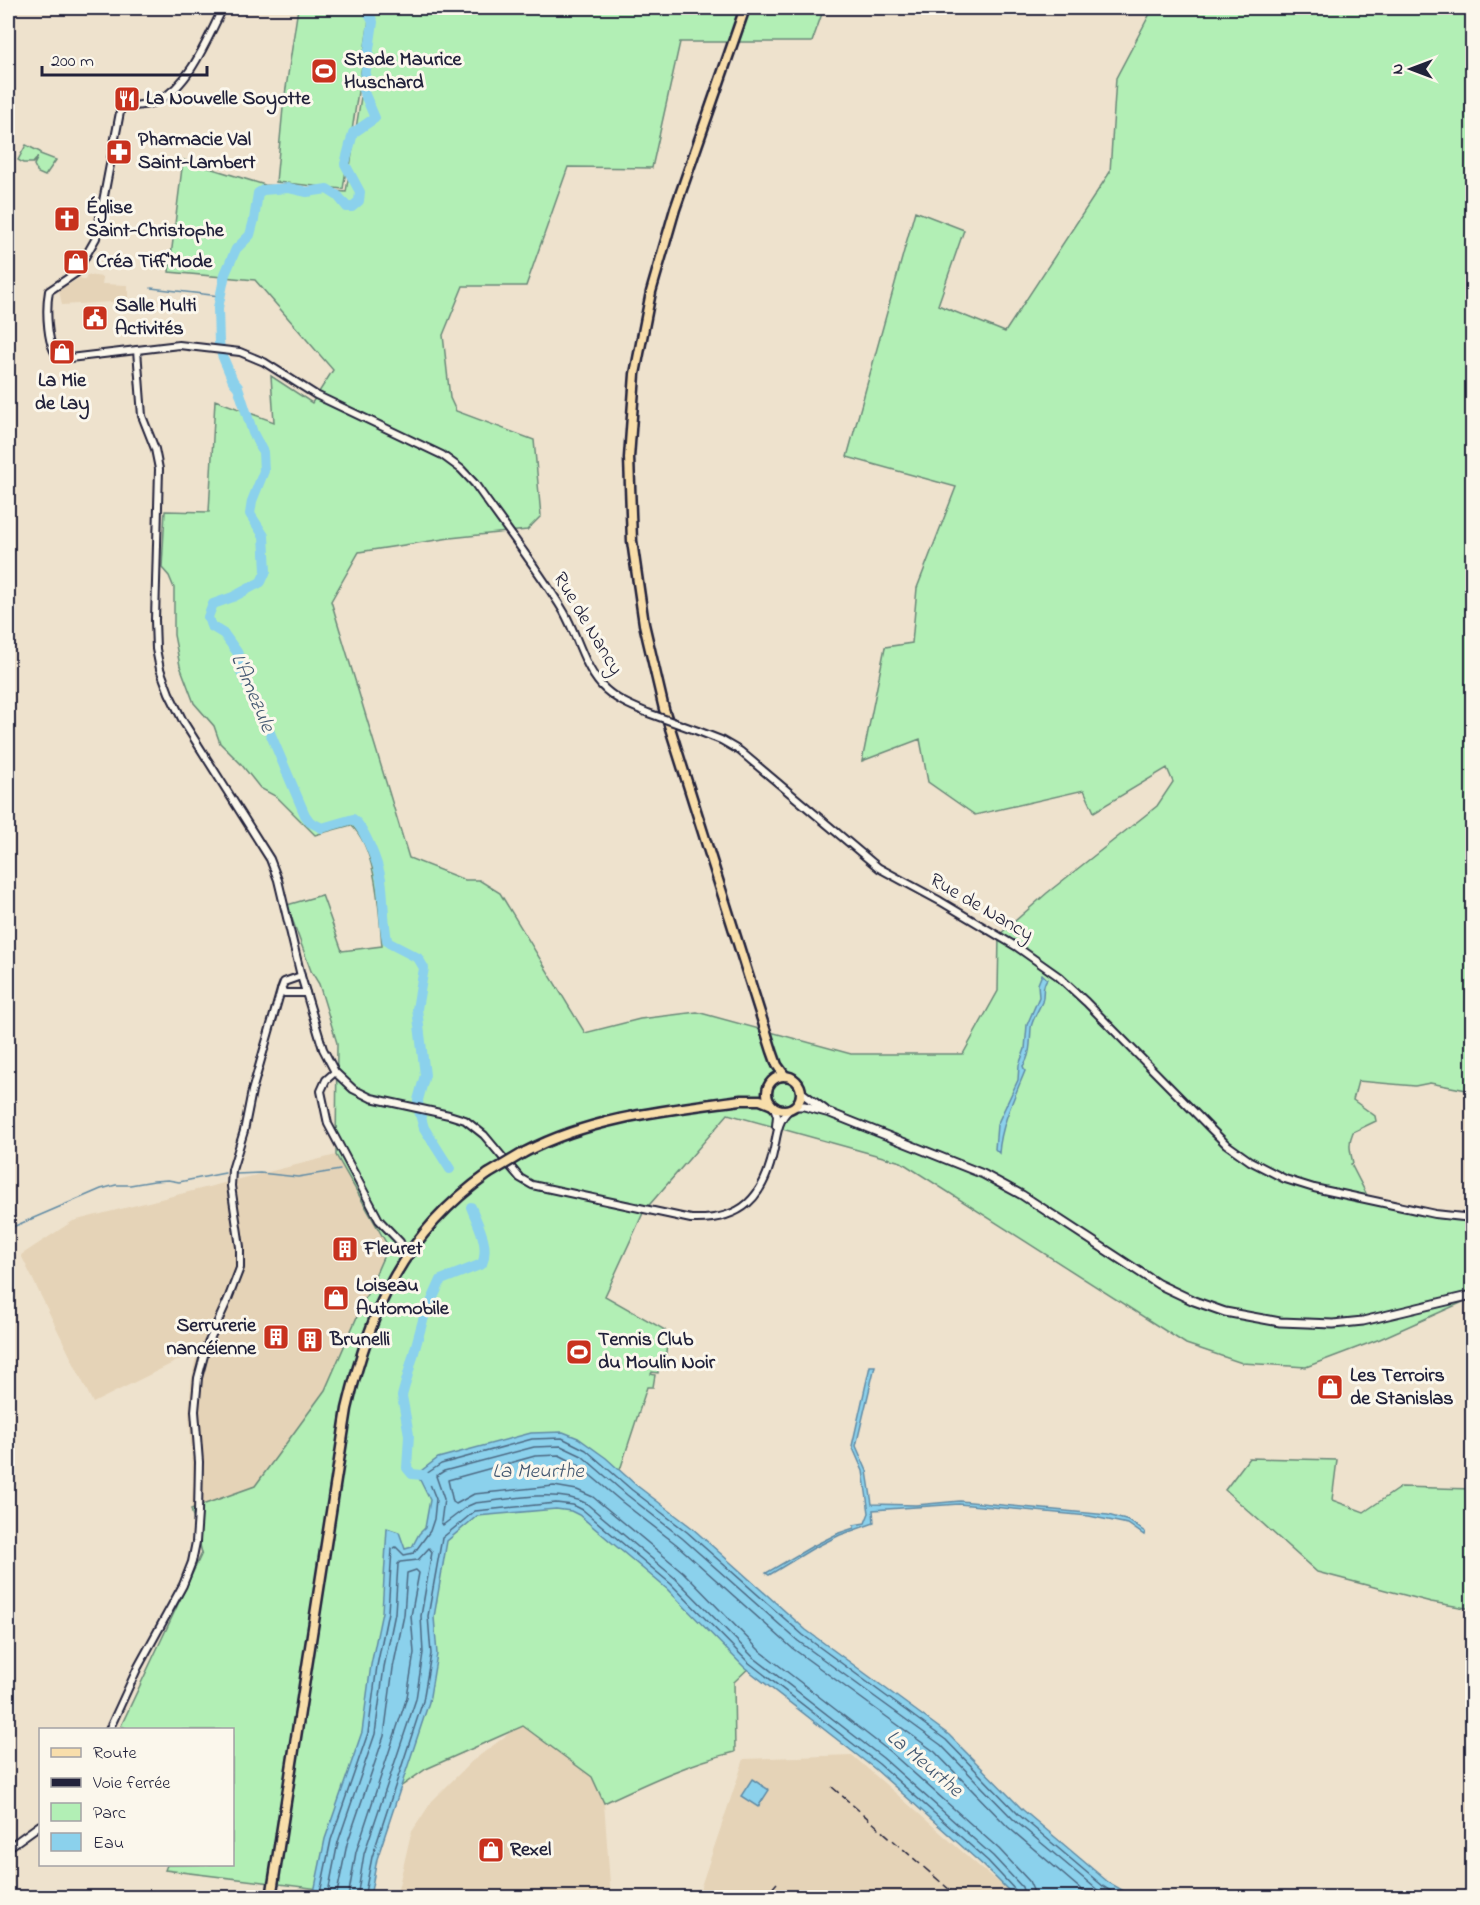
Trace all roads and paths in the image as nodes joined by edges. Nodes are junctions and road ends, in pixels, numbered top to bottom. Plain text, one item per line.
1 (224, 8) edge
2 (745, 8) edge
3 (137, 350) junction
4 (301, 976) junction
5 (281, 990) junction
6 (306, 993) junction
7 (772, 1051) junction
8 (335, 1072) junction
9 (785, 1076) junction
10 (770, 1085) junction
11 (802, 1093) junction
12 (741, 1100) junction
13 (772, 1106) junction
14 (792, 1108) junction
15 (830, 1113) junction
16 (776, 1142) junction
17 (1473, 1218) edge
18 (405, 1258) junction
19 (1473, 1295) edge
20 (110, 1728) edge
21 (39, 1826) edge
22 (8, 1848) edge
23 (271, 1898) edge

1 - 3 street, Rue de Nancy
2 - 7 main road
3 - 4 street
3 - 17 street, Rue de Nancy, bridge
4 - 5 street
4 - 6 street
5 - 6 street
5 - 20 street
6 - 8 street
7 - 9 main road
7 - 10 main road
8 - 16 street
8 - 18 street
9 - 10 main road
9 - 11 main road
10 - 12 main road
10 - 13 main road
11 - 14 main road
11 - 15 main road
12 - 13 main road
12 - 18 main road, bridge
13 - 14 main road
13 - 16 street
14 - 15 main road
14 - 16 street
15 - 19 main road
18 - 23 main road
21 - 22 street

